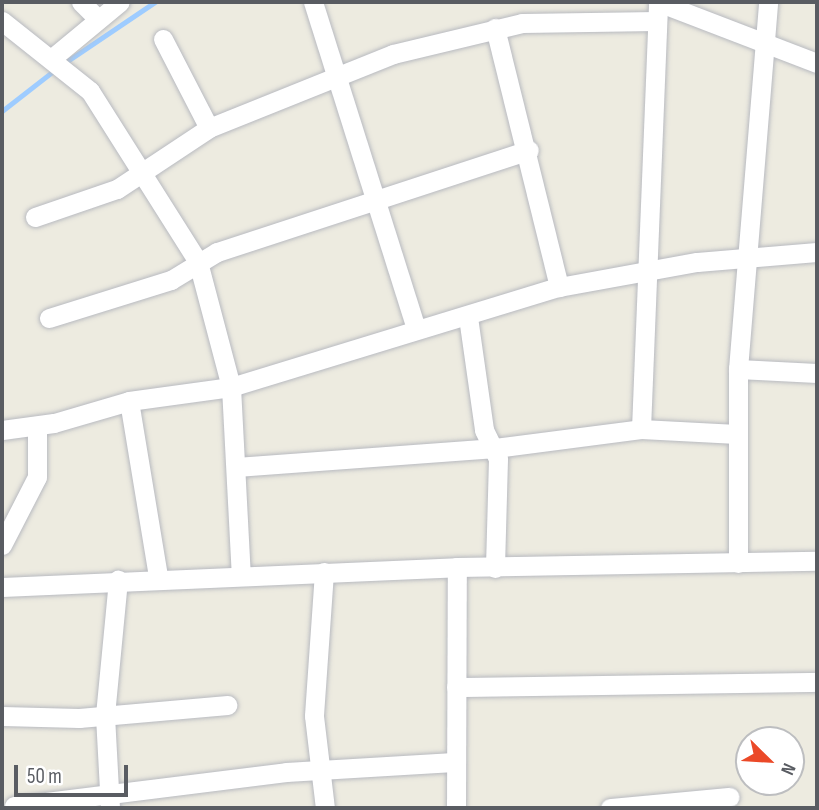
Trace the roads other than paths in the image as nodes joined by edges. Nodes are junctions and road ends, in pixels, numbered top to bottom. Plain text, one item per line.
1 (81, 2) edge
2 (120, 2) edge
3 (313, 2) edge
4 (542, 2) edge
5 (768, 2) edge
6 (658, 8) edge
7 (95, 16) junction
8 (2, 21) edge
9 (539, 22) junction
10 (495, 28) junction
11 (163, 39) dead end
12 (768, 44) junction
13 (53, 60) junction
14 (817, 63) edge
15 (336, 72) junction
16 (209, 128) junction
17 (529, 150) junction
18 (136, 174) junction
19 (377, 202) junction
20 (36, 217) dead end
21 (817, 252) edge
22 (746, 257) junction
23 (198, 262) junction
24 (648, 271) junction
25 (559, 287) junction
26 (468, 317) junction
27 (49, 318) dead end
28 (416, 328) junction
29 (738, 369) junction
30 (817, 373) edge
31 (231, 387) junction
32 (129, 401) junction
33 (37, 427) junction
34 (641, 429) junction
35 (2, 430) edge
36 (737, 434) junction
37 (495, 448) junction
38 (236, 467) junction
39 (2, 545) edge
40 (817, 561) edge
41 (738, 563) junction
42 (457, 567) junction
43 (495, 568) junction
44 (324, 572) junction
45 (241, 575) junction
46 (158, 577) junction
47 (118, 580) junction
48 (2, 587) edge
49 (817, 682) edge
50 (456, 687) junction
51 (228, 705) dead end
52 (105, 715) junction
53 (2, 716) edge
54 (454, 762) junction
55 (317, 770) junction
56 (729, 797) dead end
57 (110, 804) edge
58 (14, 806) dead end
59 (325, 808) edge
60 (456, 808) edge
61 (610, 808) edge

1 - 7 street
2 - 7 street
3 - 15 street
4 - 9 street
5 - 12 street
6 - 9 street
6 - 12 street
6 - 24 street
7 - 13 street
8 - 13 street
9 - 10 street
10 - 15 street
10 - 17 street
11 - 16 street
12 - 14 street
12 - 22 street
13 - 18 street
15 - 16 street
15 - 19 street
16 - 18 street
17 - 19 street
17 - 25 street
18 - 20 street
18 - 23 street
19 - 23 street
19 - 28 street
21 - 22 street
22 - 24 street
22 - 29 street
23 - 27 street
23 - 31 street
24 - 25 street
24 - 34 street
25 - 26 street
26 - 28 street
26 - 37 street
28 - 31 street
29 - 30 street
29 - 36 street
31 - 32 street
31 - 38 street
32 - 33 street
32 - 46 street
33 - 35 street
33 - 39 street
34 - 36 street
34 - 37 street
36 - 41 street
37 - 38 street
37 - 43 street
38 - 45 street
40 - 41 street
41 - 43 street
42 - 43 street
42 - 44 street
42 - 50 street
44 - 45 street
44 - 55 street
45 - 46 street
46 - 47 street
47 - 48 street
47 - 52 street
49 - 50 street
50 - 54 street
51 - 52 street
52 - 53 street
52 - 57 street
54 - 55 street
54 - 60 street
55 - 57 street
55 - 59 street
56 - 61 street
57 - 58 street

